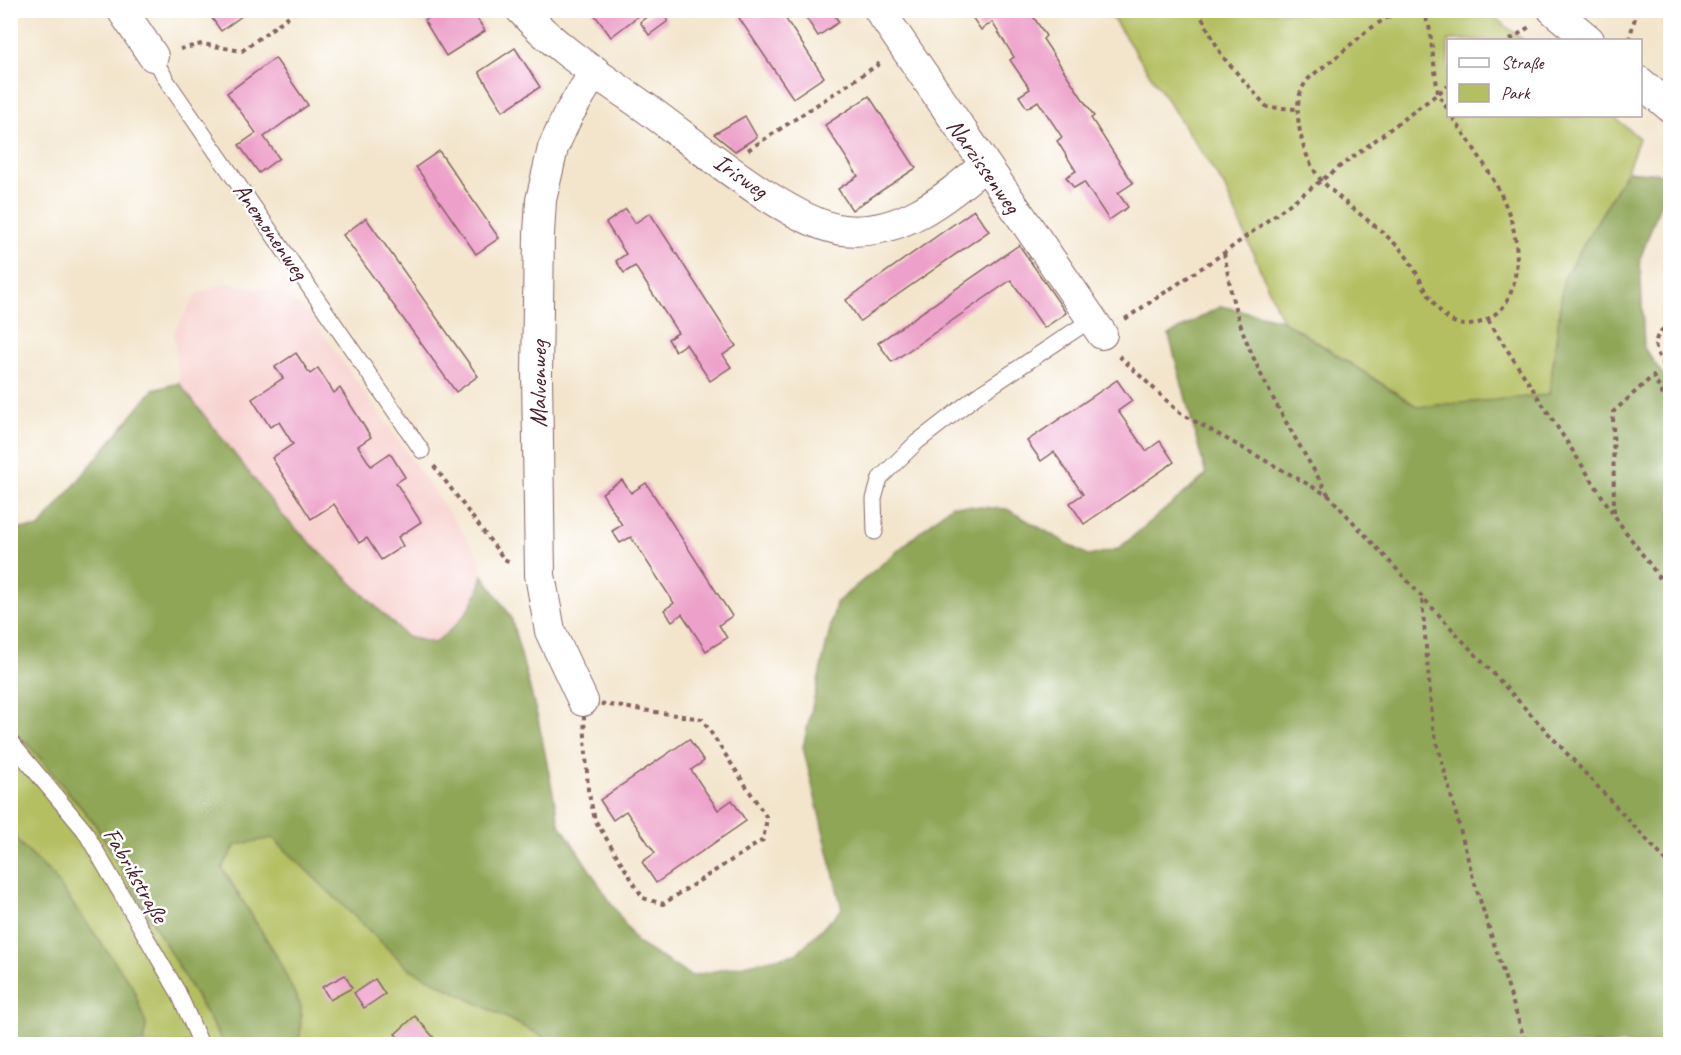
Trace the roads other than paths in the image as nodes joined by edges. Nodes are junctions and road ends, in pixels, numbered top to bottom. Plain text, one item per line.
1 (122, 10) edge
2 (520, 10) edge
3 (879, 10) edge
4 (1553, 10) edge
5 (1588, 39) edge
6 (153, 56) joint
7 (595, 71) junction
8 (1642, 83) edge
9 (1671, 107) edge
10 (984, 166) junction
11 (1097, 327) joint
12 (422, 451) road end
13 (876, 532) dead end
14 (583, 701) road end
15 (10, 741) edge
16 (201, 1044) edge

1 - 6 street, Anemonenweg
2 - 7 street, Irisweg
3 - 10 street, Narzissenweg
4 - 5 street
6 - 12 lane, Anemonenweg
7 - 10 street, Irisweg
7 - 14 street, Malvenweg
8 - 9 street
10 - 11 street, Narzissenweg
11 - 13 lane
15 - 16 lane, Fabrikstraße

